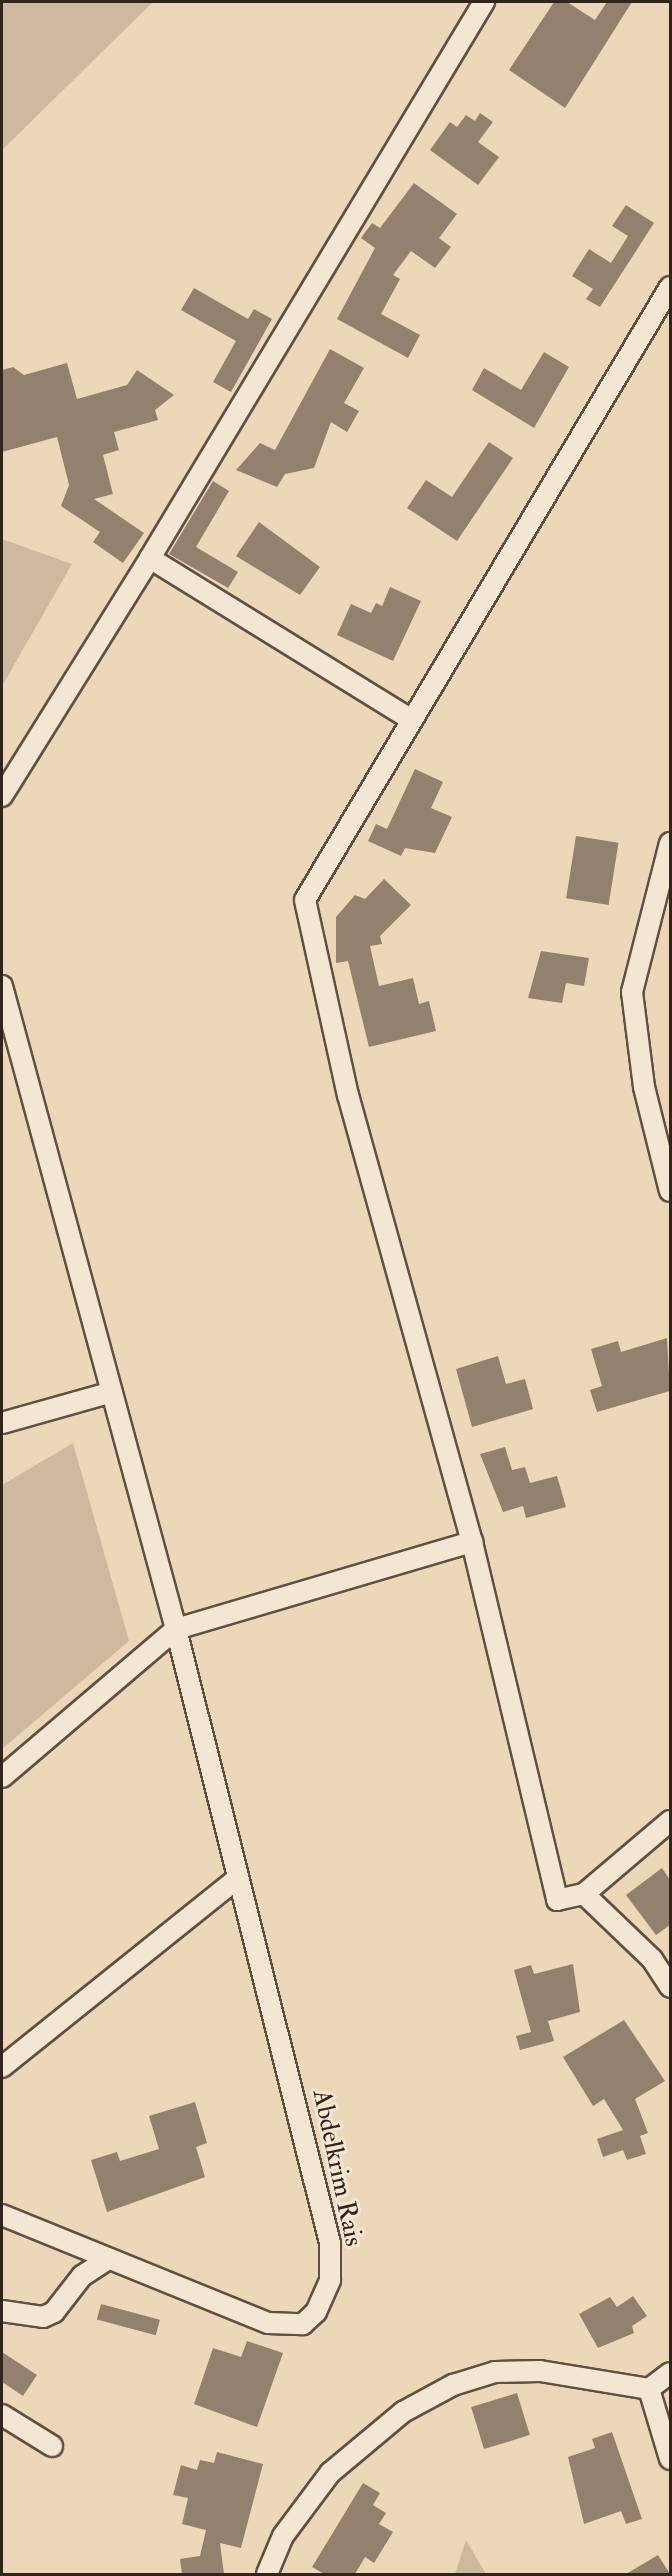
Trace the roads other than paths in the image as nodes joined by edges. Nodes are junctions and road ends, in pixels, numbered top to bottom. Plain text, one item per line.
1 (484, 2) edge
2 (670, 287) edge
3 (150, 558) junction
4 (412, 720) junction
5 (2, 796) edge
6 (670, 843) edge
7 (2, 992) edge
8 (670, 1191) edge
9 (112, 1392) junction
10 (2, 1423) edge
11 (471, 1542) junction
12 (176, 1629) junction
13 (2, 1777) edge
14 (670, 1821) edge
15 (237, 1879) junction
16 (584, 1894) junction
17 (670, 1988) edge
18 (2, 2067) edge
19 (2, 2215) edge
20 (107, 2260) junction
21 (2, 2311) edge
22 (670, 2373) edge
23 (649, 2389) junction
24 (2, 2415) edge
25 (52, 2446) dead end
26 (670, 2459) edge
27 (267, 2574) edge

1 - 3 street
2 - 4 street
3 - 4 street
3 - 5 street
4 - 11 street
6 - 8 street
7 - 9 street, Abdelkrim Rais
9 - 10 street
9 - 12 street, Abdelkrim Rais
11 - 12 street
11 - 16 street
12 - 13 street
12 - 15 street, Abdelkrim Rais
14 - 16 street
15 - 18 street
15 - 20 street, Abdelkrim Rais
16 - 17 street
19 - 20 street, Abdelkrim Rais
20 - 21 street
22 - 23 street
23 - 26 street
23 - 27 street
24 - 25 street

